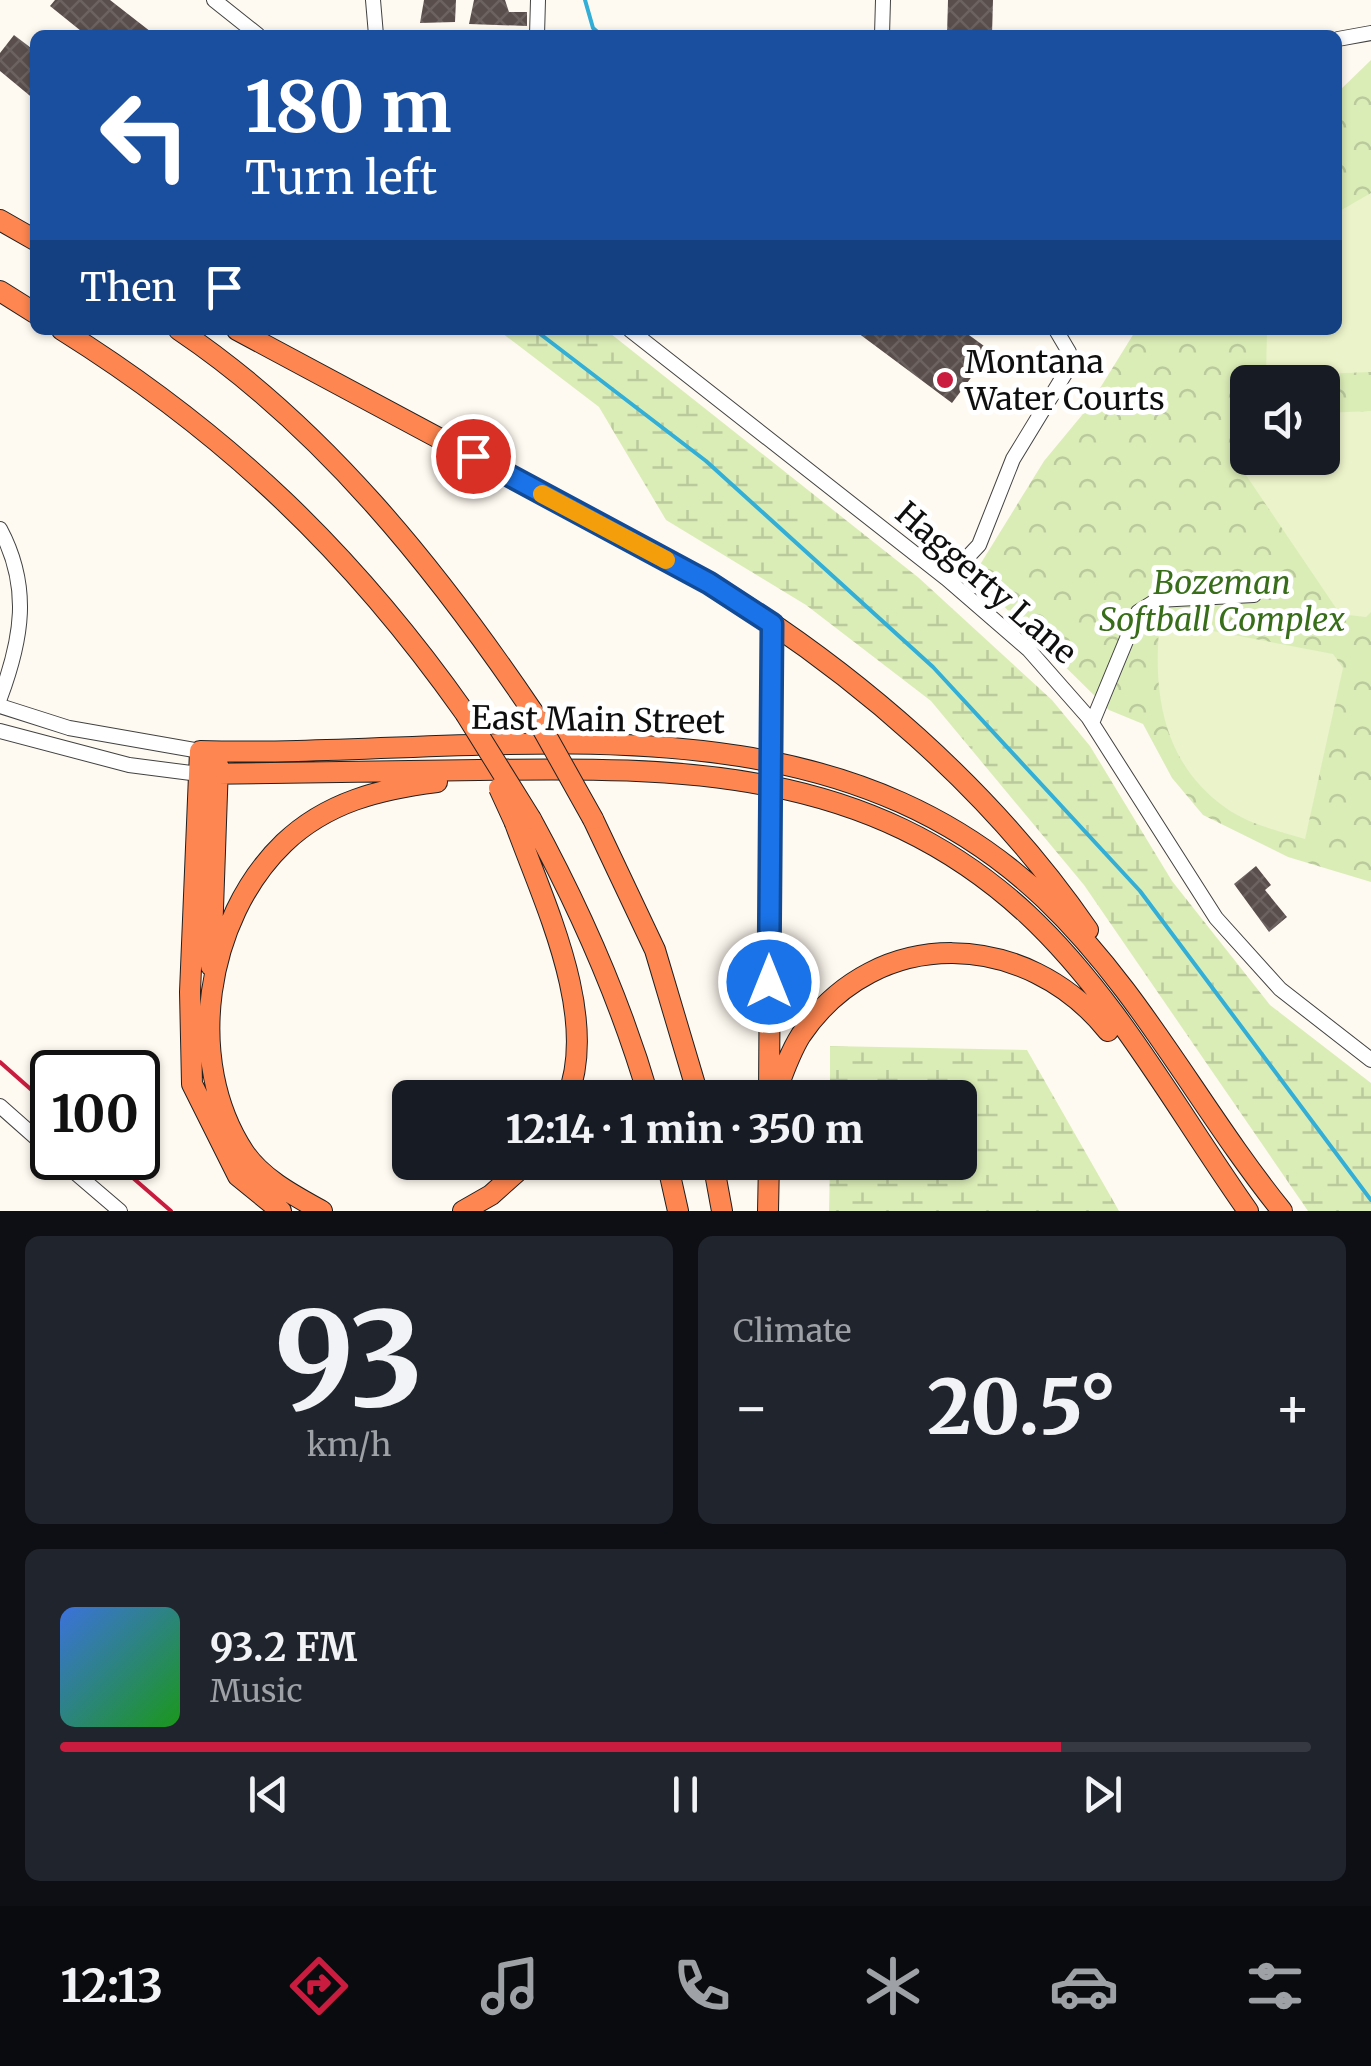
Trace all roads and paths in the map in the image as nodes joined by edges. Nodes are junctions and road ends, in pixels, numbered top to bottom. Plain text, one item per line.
1 (214, 0) edge
2 (374, 0) edge
3 (538, 0) edge
4 (882, 0) edge
5 (252, 30) edge
6 (376, 30) edge
7 (537, 30) edge
8 (882, 30) edge
9 (1371, 34) edge
10 (1342, 38) edge
11 (0, 217) edge
12 (30, 223) edge
13 (30, 237) edge
14 (0, 291) edge
15 (30, 310) edge
16 (70, 335) edge
17 (186, 335) edge
18 (245, 335) edge
19 (636, 335) edge
20 (1059, 335) edge
21 (0, 530) edge
22 (947, 579) junction
23 (1254, 595) dead end
24 (772, 624) junction
25 (0, 698) edge
26 (0, 706) edge
27 (1092, 723) junction
28 (0, 732) edge
29 (210, 752) junction
30 (770, 759) junction
31 (533, 769) junction
32 (208, 774) junction
33 (770, 783) junction
34 (523, 821) junction
35 (1126, 985) junction
36 (208, 1048) junction
37 (1371, 1060) edge
38 (574, 1080) edge
39 (644, 1080) edge
40 (694, 1080) edge
41 (772, 1080) edge
42 (780, 1080) edge
43 (0, 1106) edge
44 (30, 1133) edge
45 (1224, 1176) junction
46 (84, 1180) edge
47 (508, 1180) edge
48 (672, 1180) edge
49 (716, 1180) edge
50 (769, 1180) edge
51 (120, 1211) edge
52 (281, 1211) edge
53 (322, 1211) edge
54 (463, 1211) edge
55 (678, 1211) edge
56 (722, 1211) edge
57 (768, 1211) edge
58 (1248, 1211) edge
59 (1282, 1211) edge

1 - 5 street
2 - 6 street
3 - 7 street
4 - 8 street
9 - 10 street
11 - 12 highway
11 - 13 highway
14 - 15 highway
16 - 34 highway, bridge
17 - 40 highway, bridge
18 - 24 highway
19 - 22 street, Haggerty Lane
20 - 22 street
21 - 25 street
22 - 27 street, Haggerty Lane
23 - 27 street
24 - 30 highway
24 - 35 highway
26 - 29 street
27 - 37 street, Haggerty Lane
28 - 32 street
29 - 30 highway, East Main Street
29 - 32 highway
30 - 33 highway
30 - 35 highway, East Main Street
31 - 32 highway, East Main Street
31 - 33 highway, East Main Street
31 - 36 highway
32 - 36 highway
32 - 52 highway
33 - 41 highway
33 - 45 highway, East Main Street
34 - 38 highway
34 - 39 highway
35 - 59 highway, East Main Street
36 - 53 highway
42 - 45 highway
43 - 44 street
45 - 58 highway, East Main Street
46 - 51 street
47 - 54 highway
48 - 55 highway
49 - 56 highway
50 - 57 highway

